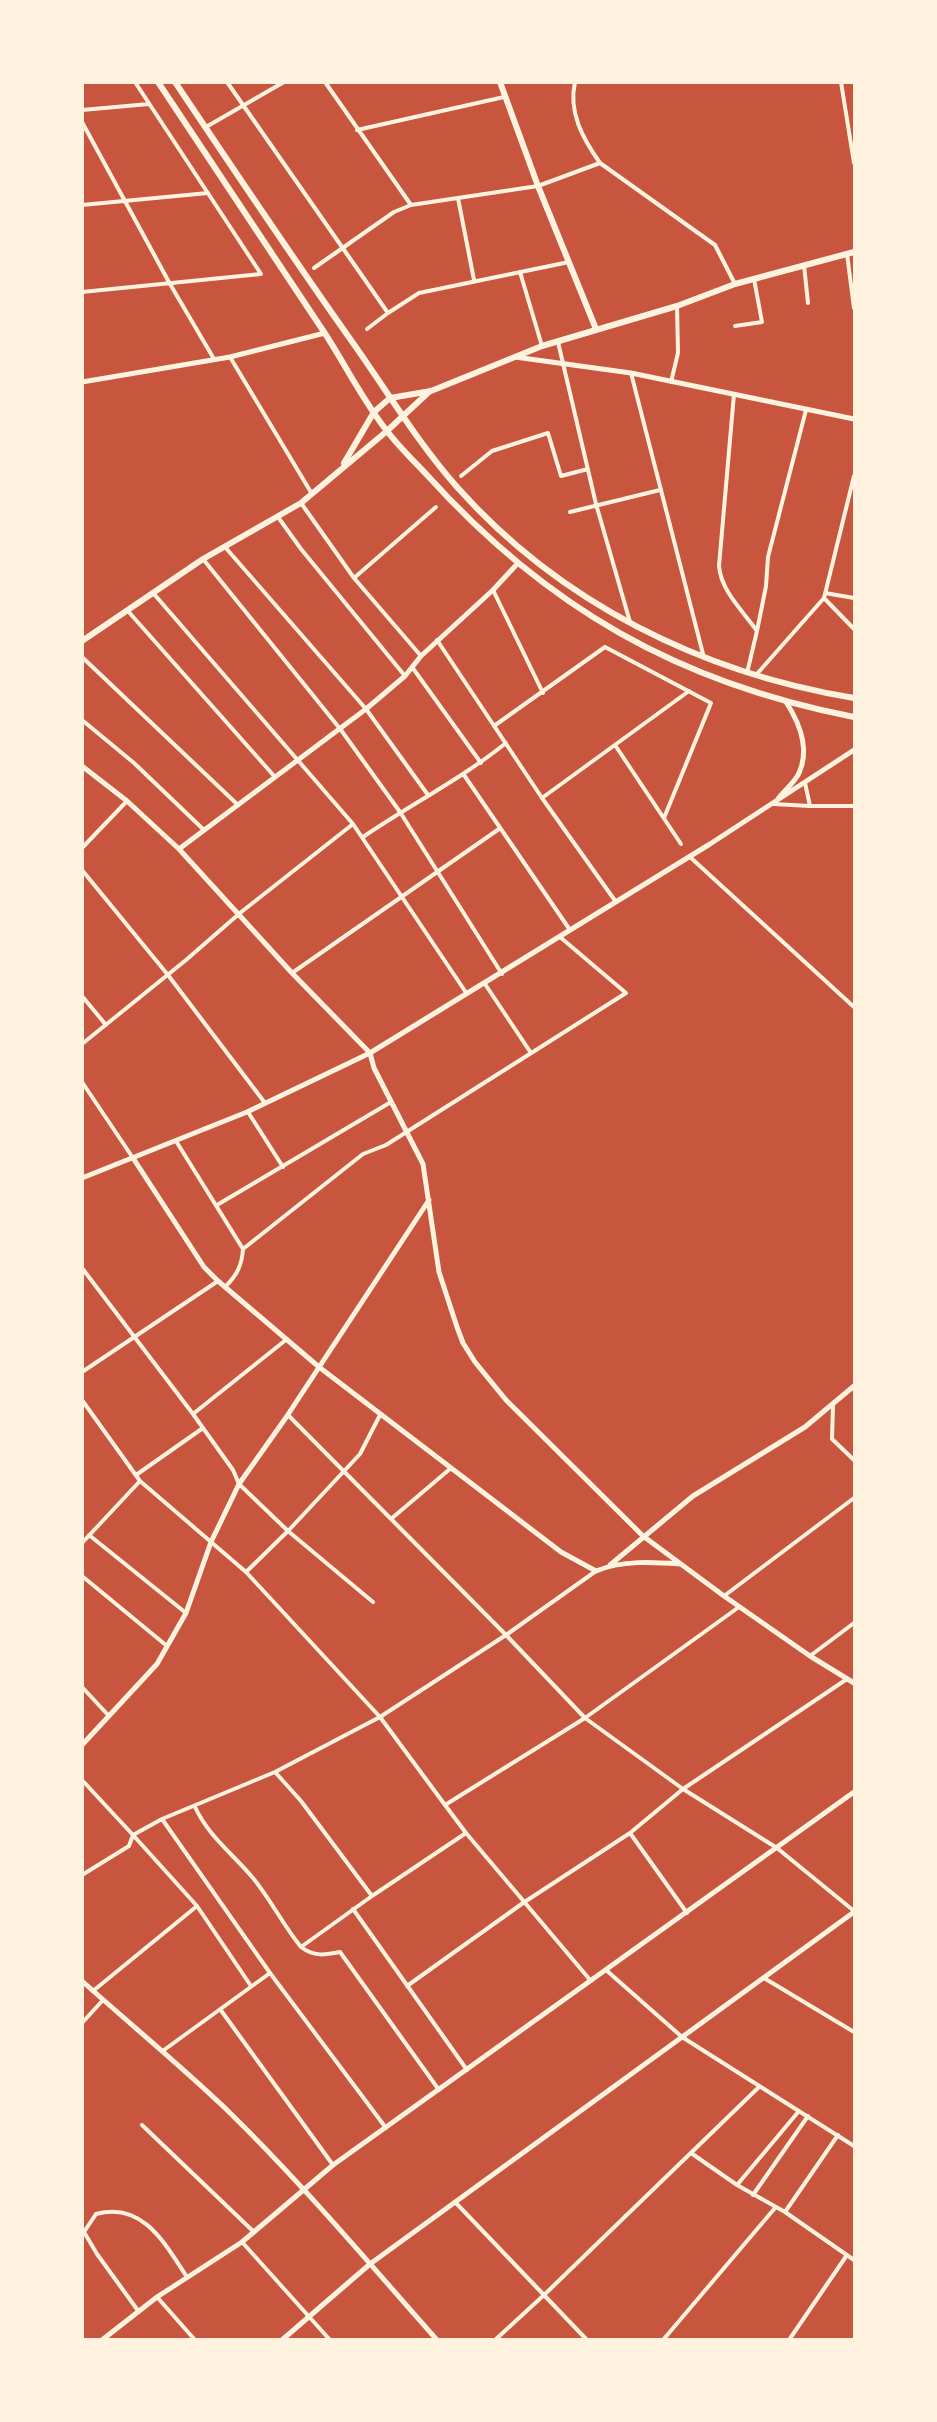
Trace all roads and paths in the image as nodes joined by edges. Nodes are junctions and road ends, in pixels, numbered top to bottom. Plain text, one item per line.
1 (135, 82) edge
2 (158, 82) edge
3 (175, 82) edge
4 (227, 82) edge
5 (284, 82) edge
6 (325, 82) edge
7 (500, 82) edge
8 (574, 82) edge
9 (841, 82) edge
10 (504, 97) junction
11 (149, 105) junction
12 (243, 106) junction
13 (82, 110) edge
14 (82, 122) edge
15 (205, 127) junction
16 (357, 130) junction
17 (852, 136) edge
18 (600, 163) junction
19 (855, 163) edge
20 (538, 186) junction
21 (208, 193) junction
22 (458, 198) junction
23 (125, 202) junction
24 (82, 205) edge
25 (411, 205) junction
26 (343, 247) junction
27 (851, 253) edge
28 (569, 262) junction
29 (804, 265) junction
30 (315, 268) dead end
31 (520, 272) junction
32 (753, 278) junction
33 (474, 280) junction
34 (170, 284) junction
35 (735, 284) junction
36 (82, 292) edge
37 (808, 303) dead end
38 (677, 306) junction
39 (855, 308) edge
40 (388, 313) junction
41 (735, 326) dead end
42 (367, 329) dead end
43 (596, 329) junction
44 (325, 333) junction
45 (558, 341) junction
46 (542, 346) junction
47 (230, 357) junction
48 (515, 357) junction
49 (214, 359) junction
50 (564, 363) junction
51 (632, 374) junction
52 (82, 382) edge
53 (671, 382) junction
54 (431, 391) junction
55 (734, 393) junction
56 (390, 398) junction
57 (807, 410) junction
58 (374, 412) junction
59 (403, 416) junction
60 (855, 419) edge
61 (387, 431) junction
62 (341, 467) junction
63 (588, 469) junction
64 (461, 476) dead end
65 (855, 476) edge
66 (660, 490) junction
67 (312, 495) junction
68 (301, 503) junction
69 (596, 504) junction
70 (436, 507) dead end
71 (570, 512) dead end
72 (278, 516) junction
73 (225, 547) junction
74 (203, 559) junction
75 (518, 563) junction
76 (354, 578) junction
77 (493, 590) junction
78 (825, 593) junction
79 (154, 594) junction
80 (824, 598) junction
81 (855, 598) edge
82 (127, 610) junction
83 (630, 622) junction
84 (855, 628) edge
85 (757, 631) junction
86 (437, 640) junction
87 (82, 641) edge
88 (421, 656) junction
89 (82, 657) edge
90 (704, 658) junction
91 (412, 668) junction
92 (747, 674) junction
93 (405, 676) junction
94 (755, 676) junction
95 (689, 691) junction
96 (543, 693) junction
97 (855, 698) edge
98 (786, 702) junction
99 (366, 709) junction
100 (855, 717) edge
101 (82, 720) edge
102 (494, 726) junction
103 (341, 730) junction
104 (506, 744) junction
105 (615, 745) junction
106 (855, 750) edge
107 (297, 760) junction
108 (481, 763) junction
109 (82, 766) edge
110 (464, 775) junction
111 (275, 777) junction
112 (805, 783) junction
113 (429, 795) junction
114 (542, 798) junction
115 (127, 801) junction
116 (773, 804) junction
117 (238, 805) junction
118 (810, 806) junction
119 (855, 806) edge
120 (400, 812) junction
121 (664, 818) junction
122 (353, 824) junction
123 (499, 829) junction
124 (204, 830) junction
125 (363, 837) junction
126 (681, 844) dead end
127 (82, 848) edge
128 (179, 849) junction
129 (690, 857) junction
130 (82, 870) edge
131 (436, 873) junction
132 (402, 896) junction
133 (616, 902) junction
134 (240, 913) junction
135 (570, 930) junction
136 (560, 936) junction
137 (292, 973) junction
138 (502, 974) junction
139 (168, 975) junction
140 (485, 984) junction
141 (468, 994) junction
142 (82, 996) edge
143 (855, 1007) edge
144 (106, 1025) junction
145 (82, 1044) edge
146 (369, 1053) junction
147 (531, 1053) junction
148 (82, 1082) edge
149 (392, 1102) junction
150 (265, 1104) junction
151 (247, 1112) junction
152 (408, 1132) junction
153 (176, 1141) junction
154 (134, 1158) junction
155 (283, 1167) junction
156 (82, 1178) edge
157 (429, 1200) junction
158 (217, 1205) junction
159 (243, 1249) junction
160 (82, 1268) edge
161 (218, 1281) junction
162 (226, 1286) junction
163 (136, 1336) junction
164 (287, 1339) junction
165 (320, 1367) junction
166 (82, 1372) edge
167 (855, 1386) edge
168 (82, 1400) edge
169 (833, 1406) junction
170 (193, 1414) junction
171 (288, 1415) junction
172 (380, 1415) junction
173 (203, 1428) junction
174 (855, 1461) edge
175 (451, 1468) junction
176 (343, 1471) junction
177 (136, 1475) junction
178 (140, 1481) junction
179 (239, 1484) junction
180 (855, 1498) edge
181 (391, 1519) junction
182 (288, 1531) junction
183 (89, 1535) junction
184 (643, 1536) junction
185 (211, 1542) junction
186 (82, 1543) edge
187 (682, 1564) junction
188 (609, 1566) junction
189 (596, 1571) junction
190 (246, 1572) junction
191 (82, 1576) edge
192 (724, 1596) junction
193 (373, 1602) dead end
194 (740, 1607) junction
195 (186, 1613) junction
196 (855, 1623) edge
197 (506, 1635) junction
198 (167, 1646) junction
199 (810, 1656) junction
200 (847, 1678) junction
201 (855, 1683) edge
202 (82, 1687) edge
203 (109, 1716) junction
204 (380, 1717) junction
205 (585, 1718) junction
206 (82, 1745) edge
207 (275, 1772) junction
208 (82, 1780) edge
209 (683, 1789) junction
210 (855, 1792) edge
211 (445, 1805) junction
212 (195, 1807) junction
213 (162, 1820) junction
214 (466, 1833) junction
215 (630, 1833) junction
216 (133, 1835) junction
217 (777, 1848) junction
218 (82, 1875) edge
219 (372, 1896) junction
220 (523, 1903) junction
221 (197, 1906) junction
222 (353, 1909) junction
223 (855, 1912) edge
224 (687, 1913) junction
225 (301, 1947) junction
226 (606, 1970) junction
227 (270, 1973) junction
228 (764, 1978) junction
229 (82, 1982) edge
230 (591, 1982) junction
231 (251, 1986) junction
232 (407, 1986) junction
233 (93, 1991) junction
234 (103, 2000) junction
235 (220, 2009) junction
236 (82, 2023) edge
237 (855, 2032) edge
238 (682, 2037) junction
239 (164, 2050) junction
240 (468, 2071) junction
241 (759, 2087) junction
242 (439, 2090) junction
243 (799, 2111) junction
244 (808, 2116) junction
245 (142, 2125) dead end
246 (386, 2128) junction
247 (837, 2135) junction
248 (855, 2146) edge
249 (691, 2153) junction
250 (333, 2165) junction
251 (737, 2184) junction
252 (305, 2190) junction
253 (753, 2195) junction
254 (455, 2202) junction
255 (775, 2208) junction
256 (785, 2212) junction
257 (254, 2232) junction
258 (242, 2242) junction
259 (847, 2255) junction
260 (855, 2260) edge
261 (370, 2264) junction
262 (187, 2277) junction
263 (544, 2295) junction
264 (157, 2297) junction
265 (139, 2312) junction
266 (309, 2316) junction
267 (102, 2340) edge
268 (195, 2340) edge
269 (282, 2340) edge
270 (330, 2340) edge
271 (437, 2340) edge
272 (495, 2340) edge
273 (586, 2340) edge
274 (663, 2340) edge
275 (789, 2340) edge

1 - 11 street
2 - 44 main road
3 - 15 main road
4 - 12 street
5 - 12 street
6 - 16 street
7 - 10 main road
8 - 18 street
9 - 17 street
10 - 16 street
10 - 20 main road
11 - 13 street
11 - 21 street
12 - 15 street
12 - 26 street
14 - 23 street
15 - 56 main road
16 - 25 street
17 - 19 street
18 - 20 street
18 - 35 street
20 - 22 street
20 - 28 main road
21 - 23 street
21 - 34 street
22 - 25 street
22 - 33 street
23 - 24 street
23 - 34 street
25 - 26 street
26 - 30 street
26 - 40 street
27 - 29 main road
27 - 39 street
28 - 31 street
28 - 43 main road
29 - 32 main road
29 - 37 street
31 - 33 street
31 - 46 street
32 - 35 main road
32 - 41 street
33 - 40 street
34 - 36 street
34 - 49 street
35 - 38 main road
38 - 43 main road
38 - 53 street
40 - 42 street
43 - 45 main road
44 - 47 street
44 - 58 main road
45 - 46 main road
45 - 50 street
46 - 48 main road
47 - 49 street
47 - 67 street
48 - 50 street
48 - 54 main road
49 - 52 street
50 - 51 street
50 - 63 street
51 - 53 street
51 - 66 street
53 - 55 street
54 - 56 main road
54 - 59 main road
55 - 57 street
55 - 85 street
56 - 58 main road
56 - 59 main road
57 - 60 street
57 - 85 street
58 - 61 main road
58 - 62 main road
59 - 61 main road
59 - 83 main road
61 - 62 main road
61 - 75 main road
62 - 67 main road
63 - 64 street
63 - 69 street
65 - 78 street
66 - 69 street
66 - 90 street
67 - 68 main road
68 - 72 main road
68 - 76 street
69 - 71 street
69 - 83 street
70 - 76 street
72 - 73 main road
72 - 93 street
73 - 74 main road
73 - 99 street
74 - 79 main road
74 - 103 street
75 - 77 street
75 - 98 main road
76 - 88 street
77 - 86 street
77 - 96 street
78 - 80 street
78 - 81 street
79 - 82 main road
79 - 107 street
80 - 84 street
80 - 94 street
82 - 87 main road
82 - 111 street
83 - 90 main road
85 - 92 street
86 - 88 street
86 - 102 street
88 - 91 street
89 - 117 street
90 - 92 main road
91 - 93 street
91 - 108 street
92 - 94 main road
93 - 99 street
94 - 97 main road
95 - 96 street
95 - 105 street
95 - 121 street
96 - 102 street
98 - 100 main road
98 - 116 street
99 - 103 street
99 - 113 street
101 - 124 street
102 - 104 street
103 - 107 street
103 - 120 street
104 - 108 street
104 - 114 street
105 - 114 street
105 - 121 street
106 - 112 street
107 - 111 street
107 - 122 street
108 - 110 street
109 - 115 street
110 - 113 street
110 - 123 street
111 - 117 street
112 - 116 street
112 - 118 street
113 - 120 street
114 - 133 street
115 - 127 street
115 - 128 street
116 - 118 street
116 - 129 street
117 - 124 street
118 - 119 street
120 - 125 street
120 - 131 street
121 - 126 street
122 - 125 street
122 - 134 street
123 - 131 street
123 - 135 street
124 - 128 street
125 - 132 street
128 - 134 street
129 - 133 street
129 - 143 street
130 - 139 street
131 - 132 street
131 - 138 street
132 - 137 street
132 - 141 street
133 - 135 street
134 - 137 street
134 - 139 street
135 - 136 street
136 - 138 street
136 - 147 street
137 - 146 street
138 - 140 street
139 - 144 street
139 - 150 street
140 - 141 street
140 - 147 street
141 - 146 street
142 - 144 street
144 - 145 street
146 - 149 street
146 - 150 street
147 - 152 street
148 - 154 street
149 - 152 street
149 - 155 street
150 - 151 street
151 - 153 street
151 - 155 street
152 - 157 street
152 - 159 street
153 - 154 street
153 - 158 street
154 - 156 street
154 - 161 street
155 - 158 street
157 - 165 street
157 - 184 street
158 - 159 street
159 - 162 street
160 - 163 street
161 - 162 street
161 - 163 street
162 - 164 street
163 - 166 street
163 - 170 street
164 - 165 street
164 - 170 street
165 - 171 street
165 - 172 street
167 - 169 street
168 - 177 street
169 - 174 street
169 - 184 street
170 - 173 street
171 - 176 street
171 - 179 street
172 - 175 street
172 - 176 street
173 - 177 street
173 - 179 street
175 - 181 street
175 - 189 street
176 - 181 street
176 - 182 street
177 - 178 street
178 - 183 street
178 - 185 street
179 - 182 street
179 - 185 street
180 - 192 street
181 - 197 street
182 - 190 street
182 - 193 street
183 - 186 street
183 - 195 street
184 - 187 street
184 - 188 street
185 - 190 street
185 - 195 street
187 - 188 street
187 - 192 street
188 - 189 street
189 - 197 street
190 - 204 street
191 - 198 street
192 - 194 street
194 - 199 street
194 - 205 street
195 - 198 street
196 - 199 street
197 - 204 street
197 - 205 street
198 - 203 street
199 - 200 street
200 - 201 street
200 - 209 street
202 - 203 street
203 - 206 street
204 - 207 street
204 - 211 street
205 - 209 street
205 - 211 street
207 - 212 street
207 - 219 street
208 - 216 street
209 - 215 street
209 - 217 street
210 - 217 street
211 - 214 street
212 - 213 street
212 - 225 street
213 - 216 street
213 - 227 street
214 - 219 street
214 - 220 street
215 - 220 street
215 - 224 street
216 - 218 street
216 - 221 street
217 - 223 street
217 - 224 street
219 - 222 street
220 - 230 street
220 - 232 street
221 - 231 street
221 - 233 street
222 - 225 street
222 - 232 street
223 - 228 street
224 - 226 street
225 - 242 street
226 - 230 street
226 - 238 street
227 - 231 street
227 - 246 street
228 - 237 street
228 - 238 street
229 - 233 street
230 - 240 street
231 - 235 street
232 - 240 street
233 - 234 street
234 - 236 street
234 - 239 street
235 - 239 street
235 - 250 street
238 - 241 street
238 - 254 street
239 - 252 street
240 - 242 street
241 - 243 street
241 - 249 street
242 - 246 street
243 - 244 street
243 - 251 street
244 - 247 street
244 - 253 street
245 - 257 street
246 - 250 street
247 - 248 street
247 - 256 street
249 - 251 street
249 - 263 street
250 - 252 street
251 - 253 street
252 - 257 street
252 - 261 street
253 - 255 street
254 - 261 street
254 - 263 street
255 - 256 street
255 - 274 street
256 - 259 street
257 - 258 street
258 - 262 street
258 - 266 street
259 - 260 street
259 - 275 street
261 - 266 street
261 - 271 street
262 - 264 street
262 - 265 street
263 - 272 street
263 - 273 street
264 - 265 street
264 - 268 street
265 - 267 street
266 - 269 street
266 - 270 street

